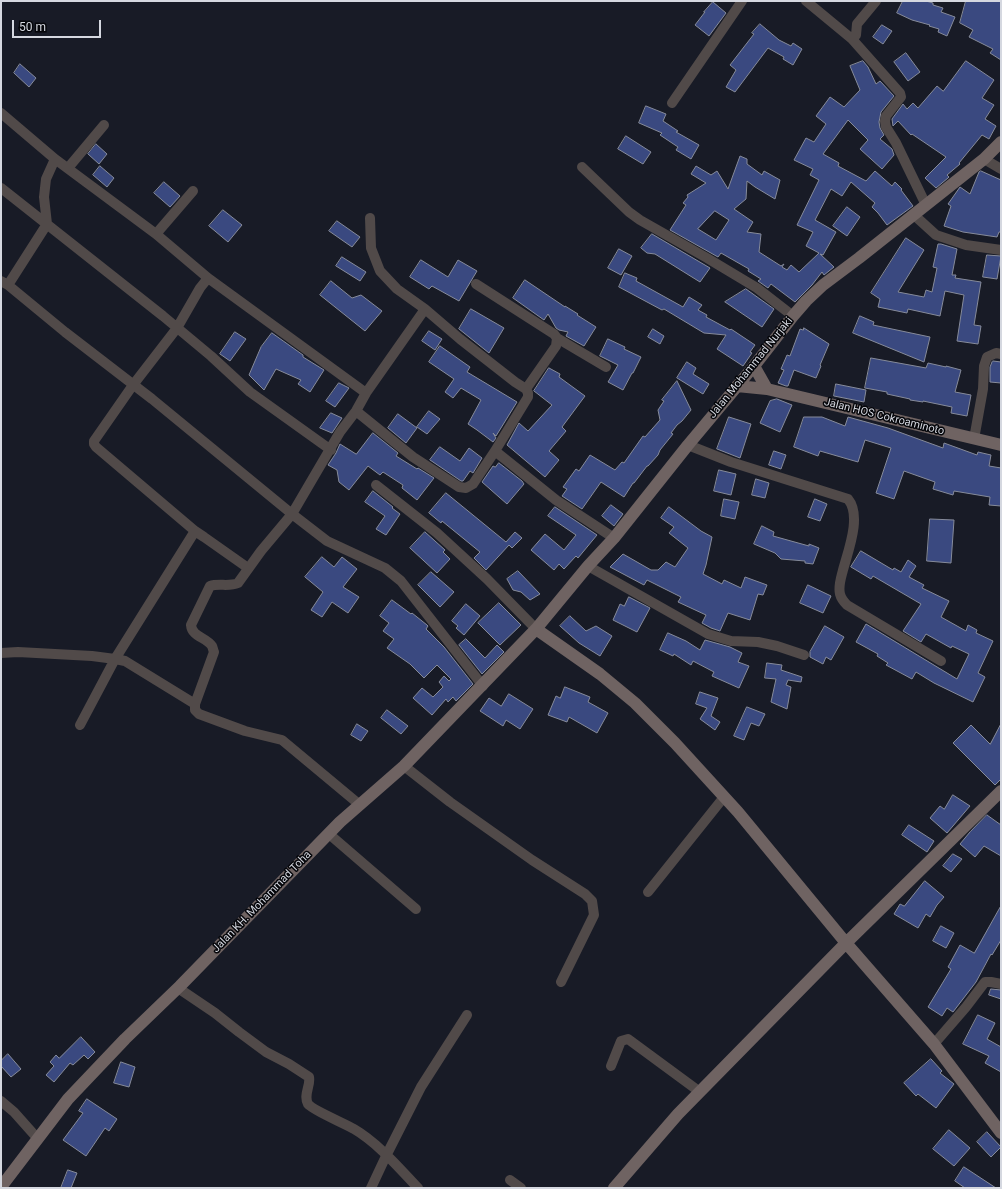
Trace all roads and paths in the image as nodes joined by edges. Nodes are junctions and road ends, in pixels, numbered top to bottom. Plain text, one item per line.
1 (742, 1) edge
2 (806, 1) edge
3 (876, 1) edge
4 (853, 38) junction
5 (672, 103) dead end
6 (1, 113) edge
7 (104, 125) dead end
8 (1001, 142) edge
9 (55, 159) junction
10 (984, 159) junction
11 (582, 167) dead end
12 (68, 168) junction
13 (1001, 169) edge
14 (1, 188) edge
15 (193, 191) dead end
16 (926, 205) junction
17 (914, 215) junction
18 (370, 218) dead end
19 (47, 224) junction
20 (156, 234) junction
21 (1001, 250) edge
22 (208, 278) junction
23 (4, 283) edge
24 (476, 284) dead end
25 (425, 309) junction
26 (793, 316) junction
27 (177, 328) junction
28 (557, 338) junction
29 (1001, 354) edge
30 (754, 366) junction
31 (606, 367) dead end
32 (133, 385) junction
33 (738, 386) junction
34 (526, 389) junction
35 (767, 389) junction
36 (366, 393) junction
37 (356, 411) junction
38 (974, 439) junction
39 (688, 445) junction
40 (1001, 445) edge
41 (330, 450) junction
42 (495, 451) junction
43 (376, 485) dead end
44 (292, 514) junction
45 (195, 532) junction
46 (614, 538) junction
47 (588, 566) junction
48 (246, 571) junction
49 (536, 630) junction
50 (1, 653) edge
51 (804, 655) dead end
52 (120, 660) junction
53 (941, 660) dead end
54 (483, 686) junction
55 (195, 704) junction
56 (80, 725) dead end
57 (404, 766) junction
58 (1001, 791) edge
59 (724, 796) junction
60 (360, 805) junction
61 (329, 834) junction
62 (648, 892) dead end
63 (416, 909) dead end
64 (846, 943) junction
65 (561, 982) dead end
66 (1001, 984) edge
67 (178, 988) junction
68 (467, 1015) dead end
69 (934, 1044) junction
70 (611, 1066) dead end
71 (700, 1092) junction
72 (1, 1101) edge
73 (1001, 1133) edge
74 (38, 1139) junction
75 (386, 1156) junction
76 (510, 1180) dead end
77 (1, 1187) edge
78 (371, 1188) edge
79 (418, 1188) edge
80 (521, 1188) edge
81 (614, 1188) edge

1 - 5 street
2 - 4 street
3 - 4 street
4 - 16 street
6 - 9 street
7 - 12 street
8 - 10 street, Jalan Mohammad Nurjaki
9 - 12 street
9 - 19 street
10 - 13 street
10 - 16 street, Jalan Mohammad Nurjaki
11 - 26 street
12 - 20 street
14 - 19 street
15 - 20 street
16 - 17 street, Jalan Mohammad Nurjaki
17 - 21 street
17 - 26 street, Jalan Mohammad Nurjaki
18 - 25 street
19 - 23 street
19 - 27 street
20 - 22 street
22 - 27 street
22 - 36 street
23 - 32 street
24 - 28 street
25 - 34 street
25 - 36 street
26 - 30 street, Jalan Mohammad Nurjaki
27 - 32 street
27 - 41 street
28 - 31 street
28 - 34 street
29 - 38 street
30 - 33 street, Jalan Mohammad Nurjaki
30 - 35 street
32 - 44 street
32 - 45 street
33 - 35 street, Jalan HOS Cokroaminoto
33 - 39 street, Jalan Mohammad Nurjaki
34 - 42 street
35 - 38 street, Jalan HOS Cokroaminoto
36 - 37 street
37 - 41 street
37 - 42 street
38 - 40 street, Jalan HOS Cokroaminoto
39 - 46 street, Jalan Mohammad Nurjaki
39 - 53 street
41 - 44 street
42 - 46 street
43 - 49 street
44 - 48 street
44 - 54 street
45 - 48 street
45 - 52 street
46 - 47 street, Jalan Mohammad Nurjaki
47 - 49 street, Jalan Mohammad Nurjaki
47 - 51 street
48 - 55 street
49 - 54 street, Jalan KH. Mohammad Toha
49 - 59 street
50 - 52 street
52 - 55 street
52 - 56 street
54 - 57 street, Jalan KH. Mohammad Toha
55 - 60 street
57 - 60 street, Jalan KH. Mohammad Toha
57 - 65 street
58 - 64 street
59 - 62 street
59 - 64 street
60 - 61 street, Jalan KH. Mohammad Toha
61 - 63 street
61 - 67 street, Jalan KH. Mohammad Toha
64 - 69 street
64 - 71 street
66 - 69 street
67 - 74 street, Jalan KH. Mohammad Toha
67 - 75 street
68 - 75 street
69 - 73 street
70 - 71 street
71 - 81 street
72 - 74 street
74 - 77 street, Jalan KH. Mohammad Toha
75 - 78 street
75 - 79 street
76 - 80 street

